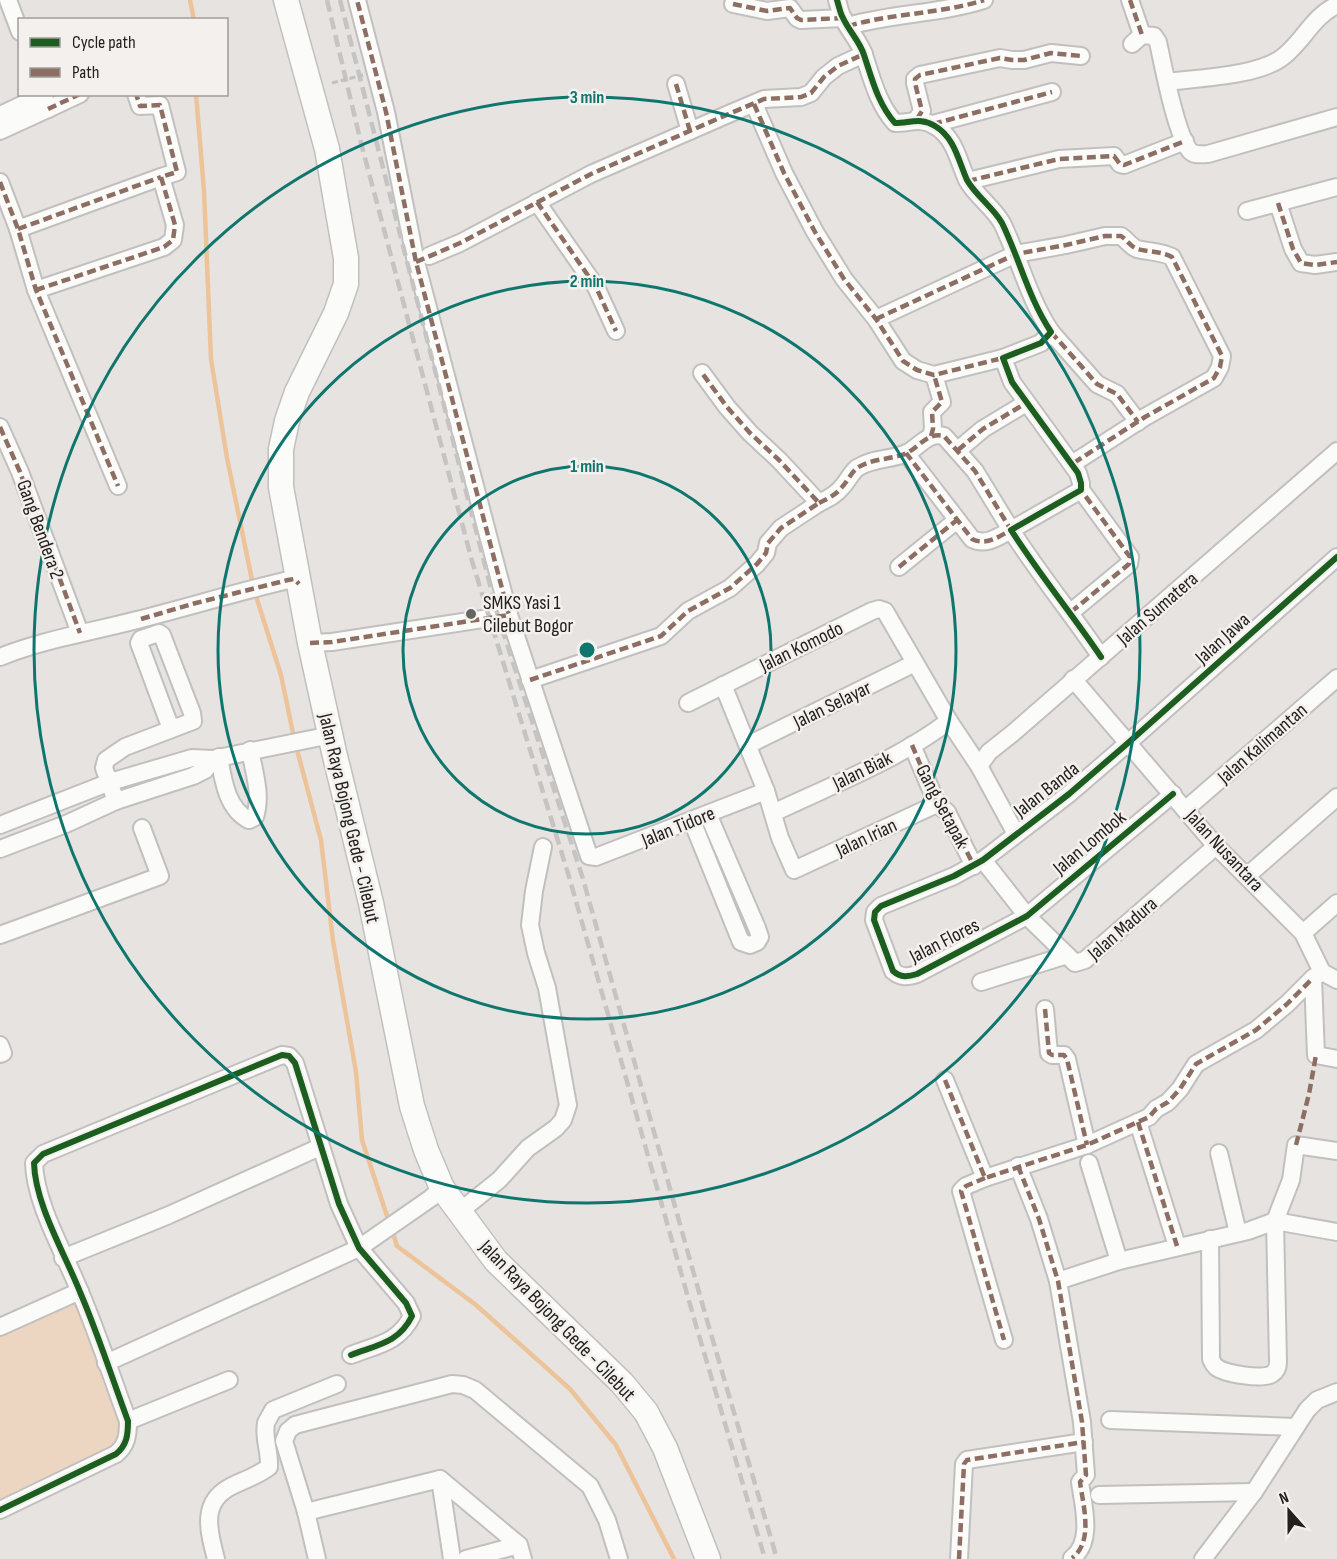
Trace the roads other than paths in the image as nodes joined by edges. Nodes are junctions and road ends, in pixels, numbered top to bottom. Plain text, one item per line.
1 (8, 0) edge
2 (286, 0) edge
3 (357, 0) edge
4 (837, 0) edge
5 (984, 0) edge
6 (1130, 0) edge
7 (733, 4) dead end
8 (1337, 4) edge
9 (846, 22) junction
10 (18, 27) edge
11 (864, 54) junction
12 (1081, 56) dead end
13 (1167, 82) junction
14 (675, 84) dead end
15 (1052, 92) dead end
16 (66, 96) edge
17 (137, 96) edge
18 (45, 99) edge
19 (754, 104) junction
20 (0, 115) edge
21 (1337, 117) edge
22 (917, 119) junction
23 (933, 124) junction
24 (0, 131) edge
25 (690, 131) junction
26 (1185, 141) junction
27 (161, 177) junction
28 (968, 181) junction
29 (0, 182) edge
30 (1337, 187) edge
31 (537, 202) junction
32 (1278, 203) junction
33 (1247, 211) dead end
34 (18, 229) junction
35 (1016, 254) junction
36 (429, 256) dead end
37 (1337, 262) edge
38 (36, 290) junction
39 (876, 319) junction
40 (616, 331) dead end
41 (1051, 332) junction
42 (1003, 358) junction
43 (702, 373) dead end
44 (934, 375) junction
45 (1026, 403) junction
46 (1138, 422) junction
47 (0, 427) edge
48 (931, 436) junction
49 (958, 450) junction
50 (1337, 451) edge
51 (906, 453) junction
52 (1072, 464) junction
53 (118, 486) dead end
54 (1081, 490) junction
55 (819, 503) junction
56 (957, 520) junction
57 (1011, 530) junction
58 (1337, 557) edge
59 (899, 567) dead end
60 (287, 584) junction
61 (1071, 612) junction
62 (509, 615) junction
63 (80, 633) junction
64 (310, 643) junction
65 (0, 657) edge
66 (1101, 657) junction
67 (915, 663) junction
68 (1337, 678) edge
69 (1073, 679) junction
70 (530, 680) junction
71 (723, 685) junction
72 (688, 703) dead end
73 (949, 722) junction
74 (171, 729) junction
75 (326, 735) junction
76 (1128, 743) junction
77 (748, 746) junction
78 (912, 746) junction
79 (250, 750) junction
80 (216, 758) junction
81 (979, 766) junction
82 (110, 782) junction
83 (766, 791) junction
84 (1173, 794) junction
85 (1337, 797) edge
86 (116, 801) junction
87 (937, 804) junction
88 (1186, 809) junction
89 (773, 813) junction
90 (708, 814) junction
91 (692, 820) junction
92 (0, 825) edge
93 (142, 828) dead end
94 (1016, 834) junction
95 (1216, 846) junction
96 (543, 847) dead end
97 (0, 849) edge
98 (978, 863) junction
99 (1247, 876) junction
100 (1337, 903) edge
101 (1027, 916) junction
102 (874, 920) joint
103 (1303, 933) junction
104 (0, 935) edge
105 (1067, 955) junction
106 (1324, 976) edge
107 (981, 982) dead end
108 (1045, 1009) dead end
109 (0, 1046) edge
110 (0, 1054) edge
111 (1337, 1059) edge
112 (945, 1080) dead end
113 (1138, 1122) junction
114 (1087, 1145) junction
115 (320, 1147) junction
116 (1337, 1151) edge
117 (1219, 1153) dead end
118 (1089, 1163) dead end
119 (1018, 1166) junction
120 (985, 1178) junction
121 (437, 1193) junction
122 (459, 1212) junction
123 (1275, 1221) junction
124 (1337, 1232) edge
125 (1238, 1233) junction
126 (1210, 1239) junction
127 (1177, 1246) junction
128 (358, 1248) junction
129 (63, 1258) junction
130 (1119, 1261) junction
131 (1058, 1281) junction
132 (80, 1291) junction
133 (0, 1327) edge
134 (1004, 1340) dead end
135 (351, 1355) dead end
136 (106, 1363) junction
137 (229, 1380) dead end
138 (337, 1384) dead end
139 (1337, 1392) edge
140 (1110, 1420) dead end
141 (128, 1421) junction
142 (1295, 1427) junction
143 (1084, 1442) junction
144 (440, 1479) junction
145 (1254, 1492) junction
146 (1099, 1495) dead end
147 (0, 1510) edge
148 (306, 1512) junction
149 (521, 1552) edge
150 (1072, 1558) edge
151 (216, 1559) edge
152 (317, 1559) edge
153 (452, 1559) edge
154 (466, 1559) edge
155 (619, 1559) edge
156 (708, 1559) edge
157 (959, 1559) edge
158 (1203, 1559) edge

1 - 10 street
2 - 60 main road, Jalan Raya Bojong Gede - Cilebut
3 - 62 street
4 - 9 street
5 - 9 street
6 - 13 street
7 - 9 street
8 - 13 street
9 - 11 street
11 - 19 street
11 - 22 street
12 - 22 street
13 - 26 street
14 - 25 street
15 - 23 street
16 - 18 street
17 - 27 street
18 - 20 street
18 - 24 street
19 - 25 street
19 - 39 street
21 - 26 street
22 - 23 street
23 - 28 street
25 - 31 street
26 - 28 street
27 - 34 street
27 - 38 street
28 - 35 street
29 - 34 street
30 - 32 street
31 - 36 street
31 - 40 street
32 - 33 street
32 - 37 street
34 - 38 street
35 - 39 street
35 - 41 street
35 - 46 street
38 - 53 street
39 - 44 street
41 - 42 street
41 - 46 street
42 - 44 street
42 - 45 street
43 - 55 street
44 - 48 street
45 - 49 street
45 - 52 street
46 - 52 street
47 - 63 street, Gang Bendera 2
48 - 49 street
48 - 51 street
49 - 57 street
50 - 66 street, Jalan Sumatera
51 - 55 street
51 - 56 street
52 - 54 street
54 - 57 street
54 - 61 street
55 - 70 street
56 - 57 street
56 - 59 street
57 - 61 street
58 - 76 street, Jalan Jawa
60 - 63 street
60 - 64 main road, Jalan Raya Bojong Gede - Cilebut
61 - 66 street
62 - 64 street
62 - 70 street
63 - 65 street
64 - 75 main road, Jalan Raya Bojong Gede - Cilebut
66 - 69 street, Jalan Sumatera
67 - 71 street, Jalan Komodo
67 - 73 street
67 - 77 street, Jalan Selayar
68 - 88 street, Jalan Kalimantan
69 - 76 street, Jalan Nusantara
69 - 81 street, Jalan Sumatera
70 - 91 street, Jalan Tidore
71 - 72 street, Jalan Komodo
71 - 77 street
73 - 78 street, Jalan Biak
73 - 81 street
74 - 74 street
74 - 82 street
75 - 79 street
75 - 121 main road, Jalan Raya Bojong Gede - Cilebut
76 - 84 street, Jalan Nusantara
76 - 94 street, Jalan Banda
77 - 83 street
78 - 87 street, Gang Setapak
78 - 89 street, Jalan Biak
79 - 80 street
79 - 80 street
80 - 82 street
80 - 86 street
81 - 94 street
82 - 86 street
82 - 92 street
83 - 89 street
83 - 90 street, Jalan Tidore
84 - 88 street, Jalan Nusantara
84 - 101 street, Jalan Lombok
85 - 99 street
86 - 97 street
87 - 89 street, Jalan Irian
87 - 98 street, Gang Setapak
88 - 95 street, Jalan Nusantara
90 - 91 street, Jalan Tidore
90 - 91 street
93 - 104 street
94 - 98 street, Jalan Banda
95 - 99 street, Jalan Nusantara
95 - 105 street, Jalan Madura
96 - 122 street
98 - 101 street, Jalan Madura
98 - 102 street, Jalan Banda
99 - 103 street, Jalan Nusantara
100 - 103 street
101 - 102 street, Jalan Flores
101 - 105 street, Jalan Madura
103 - 106 street, Jalan Nusantara
105 - 107 street
106 - 111 street
106 - 113 street
108 - 114 street
109 - 110 street
112 - 120 street
113 - 114 street
113 - 127 street
114 - 119 street
115 - 128 street
115 - 129 street
115 - 129 street
116 - 123 street
117 - 125 street
118 - 130 street
119 - 120 street
119 - 131 street
120 - 134 street
121 - 122 main road, Jalan Raya Bojong Gede - Cilebut
121 - 128 street
122 - 156 main road, Jalan Raya Bojong Gede - Cilebut
123 - 124 street
123 - 125 street
123 - 126 street
125 - 126 street
126 - 127 street
127 - 130 street
128 - 135 street
128 - 136 street
129 - 132 street
130 - 131 street
131 - 143 street
132 - 133 street
132 - 136 street
136 - 141 street
137 - 141 street
138 - 151 street
139 - 142 street
140 - 142 street
141 - 147 street
142 - 145 street
143 - 150 street
143 - 157 street
144 - 148 street
144 - 149 street
144 - 153 street
145 - 146 street
145 - 158 street
148 - 152 street
148 - 155 street
149 - 154 street

